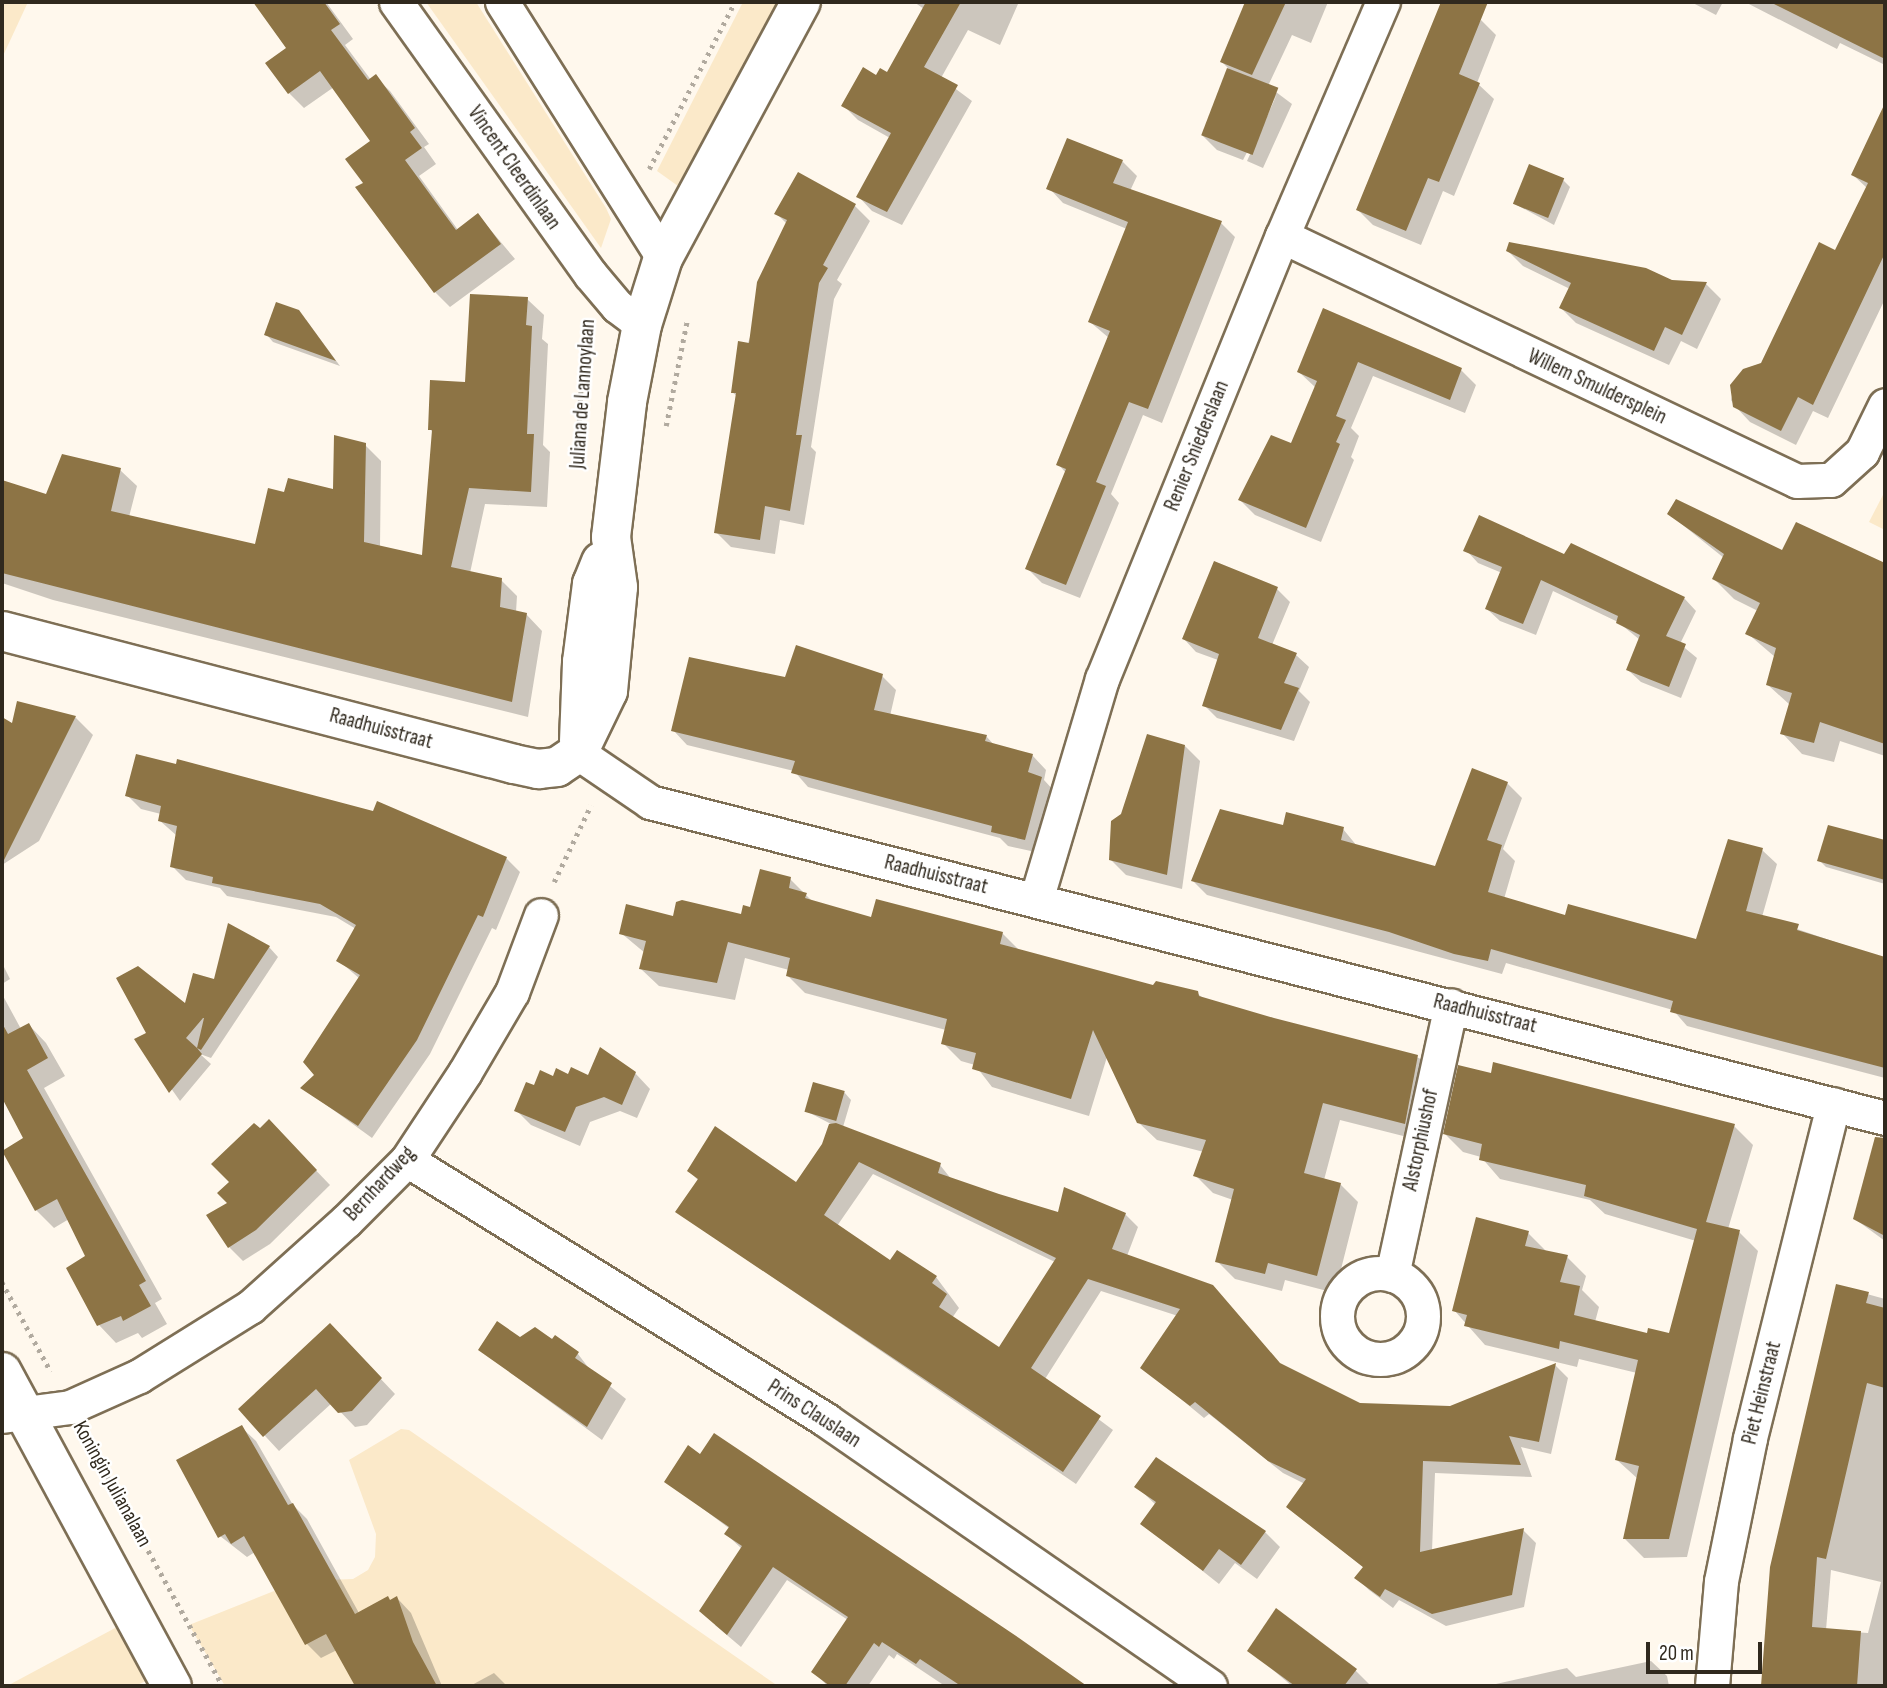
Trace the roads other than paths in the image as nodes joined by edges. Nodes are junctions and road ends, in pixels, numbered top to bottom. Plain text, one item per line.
1 (396, 2) edge
2 (502, 2) edge
3 (801, 2) edge
4 (1383, 2) edge
5 (1282, 236) junction
6 (663, 258) junction
7 (642, 326) junction
8 (1885, 405) edge
9 (2, 631) edge
10 (578, 753) junction
11 (1036, 900) junction
12 (541, 915) road end
13 (1451, 1005) junction
14 (1833, 1104) junction
15 (1885, 1118) edge
16 (407, 1160) junction
17 (1392, 1275) dead end
18 (2, 1372) edge
19 (13, 1415) edge
20 (172, 1686) edge
21 (1210, 1686) edge
22 (1712, 1686) edge

1 - 7 street, Vincent Cleerdinlaan
2 - 6 street
3 - 6 street, Juliana de Lannoylaan
4 - 5 street, Renier Sniederslaan
5 - 8 street, Willem Smuldersplein
5 - 11 street, Renier Sniederslaan
6 - 7 street, Juliana de Lannoylaan
7 - 10 street, Juliana de Lannoylaan
9 - 10 street, Raadhuisstraat
10 - 11 street, Raadhuisstraat
11 - 13 street, Raadhuisstraat
12 - 16 street, Bernhardweg
13 - 14 street, Raadhuisstraat
13 - 17 street, Alstorphiushof
14 - 15 street, Raadhuisstraat
14 - 22 street, Piet Heinstraat
16 - 19 street, Bernhardweg
16 - 21 street, Prins Clauslaan
18 - 19 street, Koningin Julianalaan
19 - 20 street, Koningin Julianalaan

